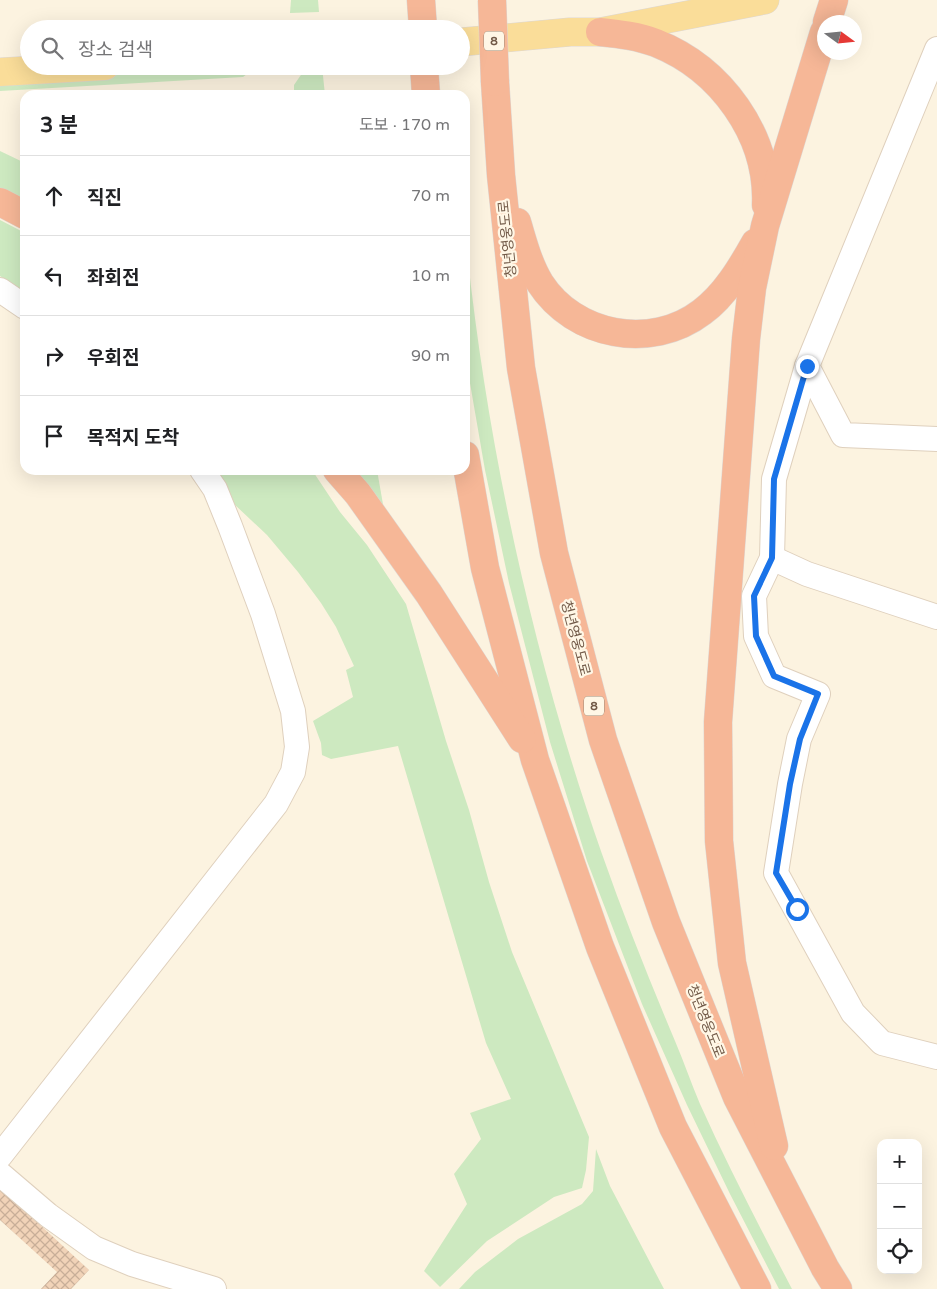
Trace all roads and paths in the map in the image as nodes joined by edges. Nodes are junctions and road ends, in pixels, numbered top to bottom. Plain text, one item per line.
1 (421, 0) edge
2 (492, 0) edge
3 (765, 0) edge
4 (834, 0) edge
5 (829, 15) edge
6 (422, 20) edge
7 (600, 32) junction
8 (470, 41) edge
9 (937, 49) edge
10 (817, 55) edge
11 (20, 71) edge
12 (0, 72) edge
13 (501, 175) junction
14 (0, 202) edge
15 (20, 212) edge
16 (766, 226) junction
17 (0, 290) edge
18 (20, 304) edge
19 (807, 366) junction
20 (937, 439) edge
21 (205, 475) edge
22 (342, 475) edge
23 (469, 475) edge
24 (772, 558) junction
25 (937, 617) edge
26 (535, 760) junction
27 (937, 1057) edge
28 (0, 1156) edge
29 (0, 1174) edge
30 (782, 1184) junction
31 (214, 1289) edge
32 (757, 1289) edge
33 (838, 1289) edge

1 - 6 highway
2 - 13 highway, 청년영웅도로 / 8, bridge
3 - 7 main road
4 - 5 highway
7 - 8 main road
7 - 16 highway
9 - 19 street
10 - 16 highway
11 - 12 main road
13 - 16 highway
13 - 30 highway, 청년영웅도로 / 8
14 - 15 highway
16 - 30 highway
17 - 18 street
19 - 20 street
19 - 24 street
21 - 28 street
22 - 26 highway
23 - 26 highway
24 - 25 street
24 - 27 street
26 - 32 highway
29 - 31 street
30 - 33 highway, 청년영웅도로 / 8

